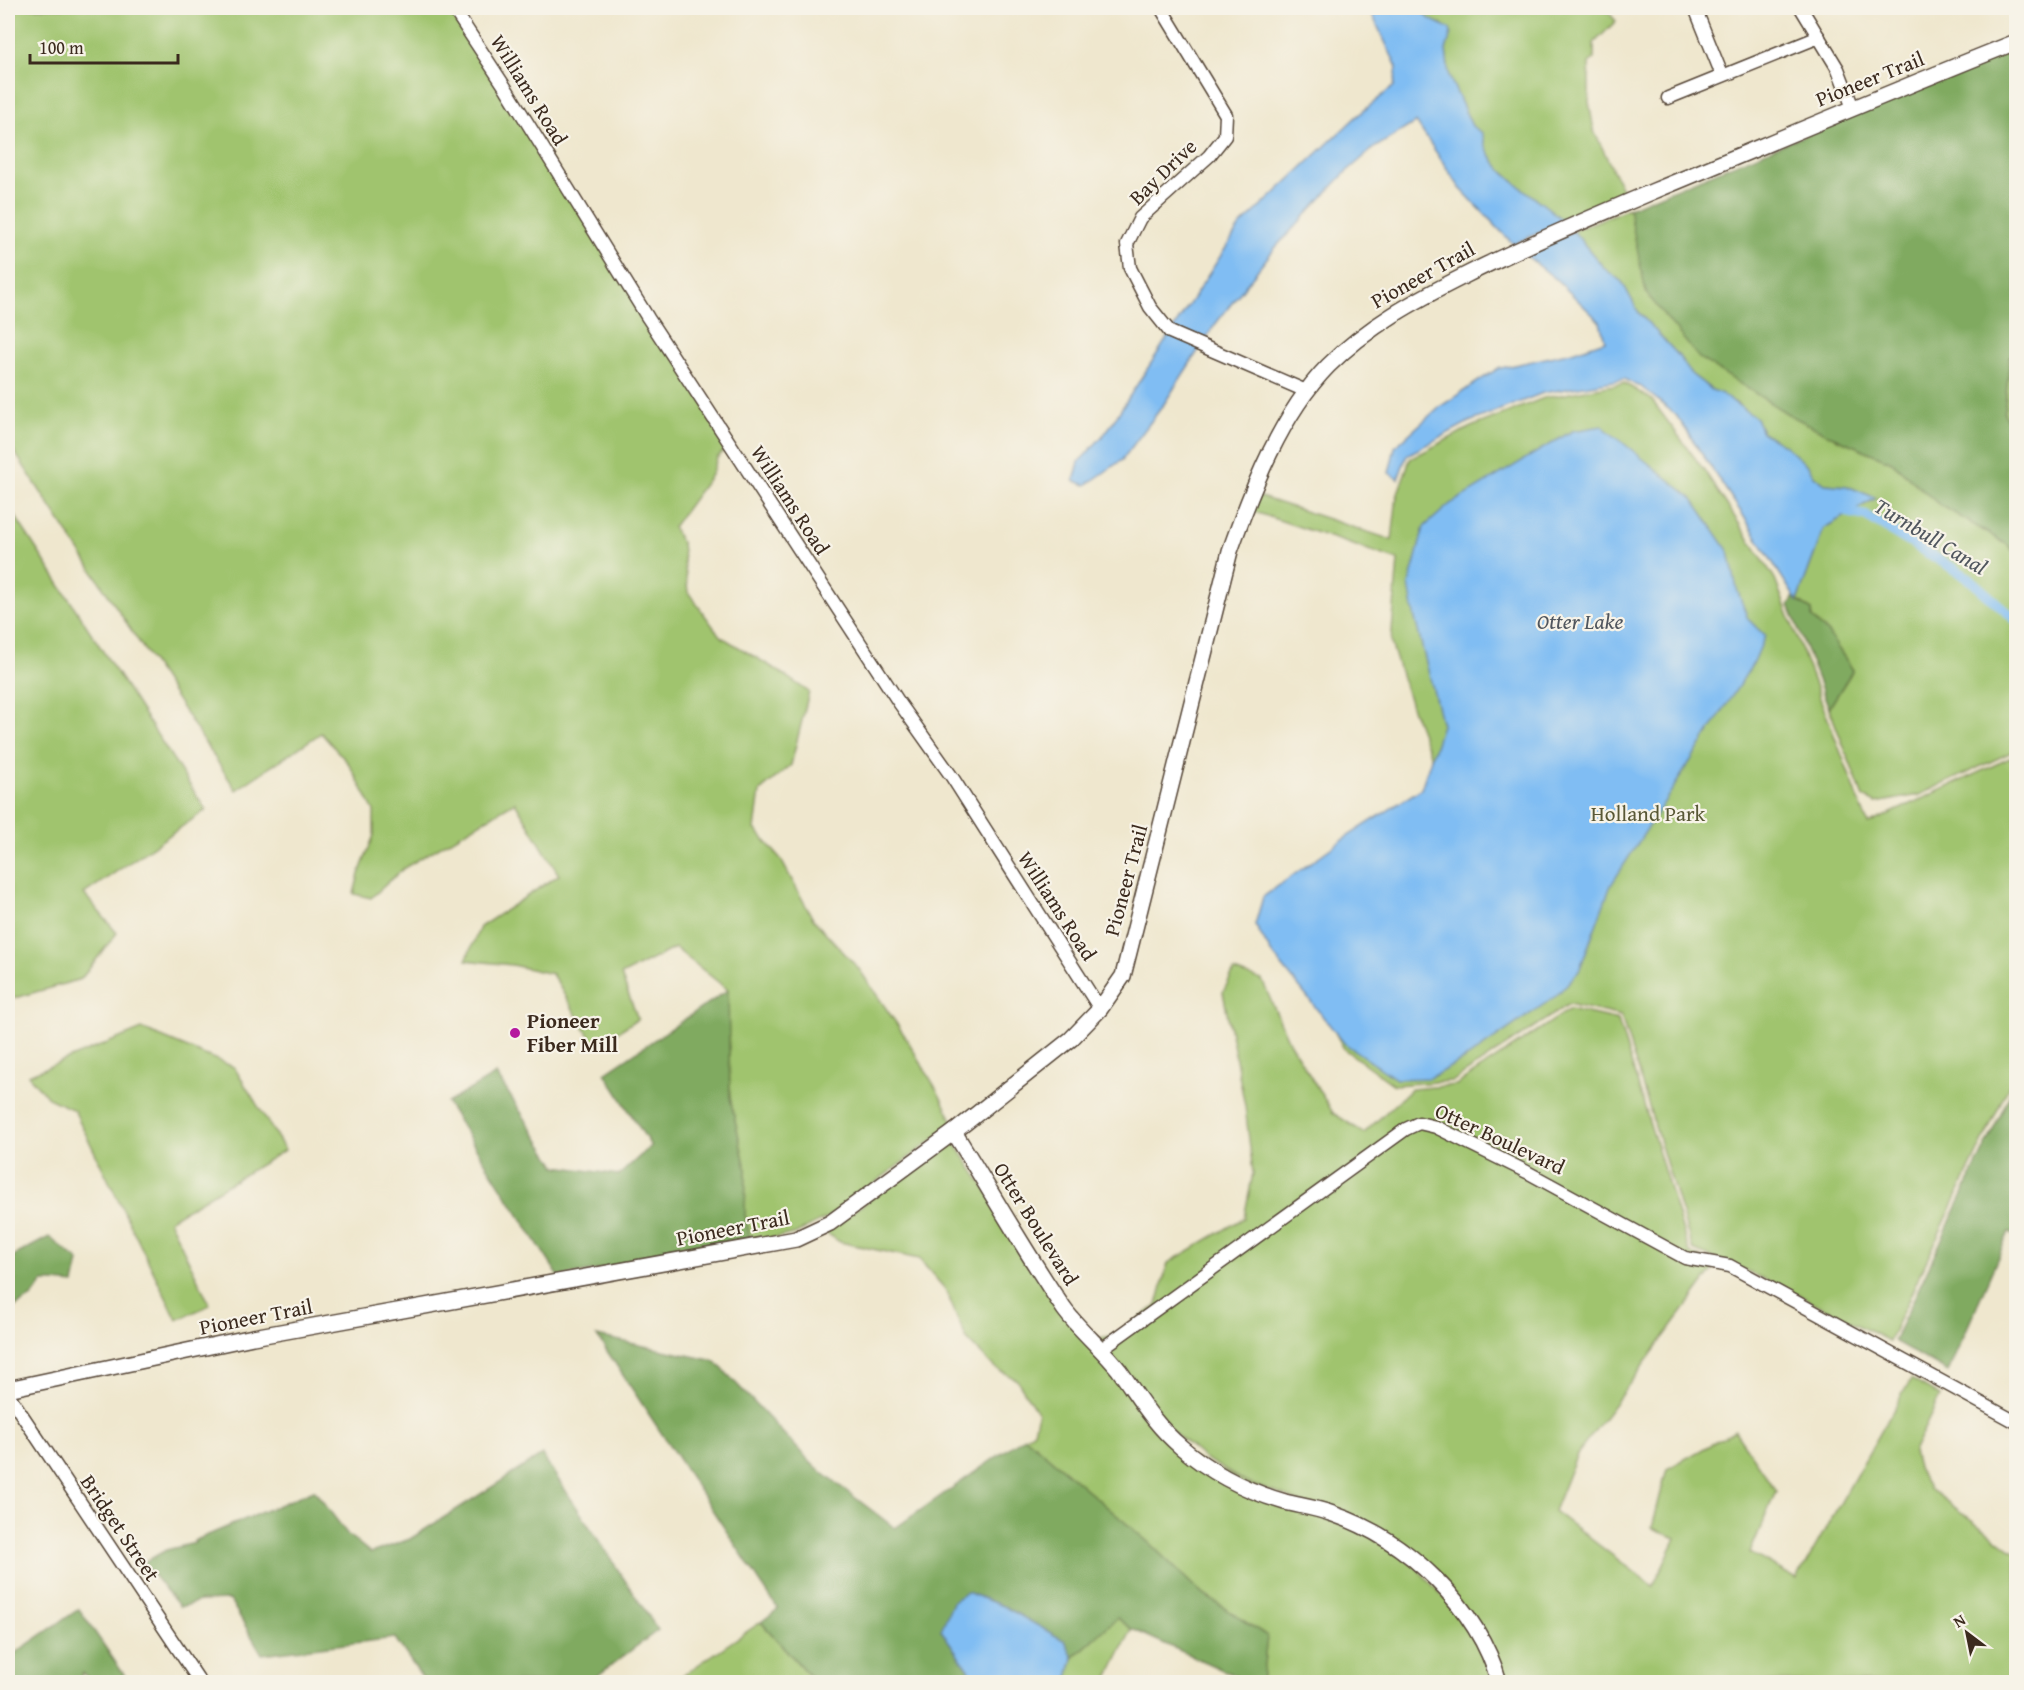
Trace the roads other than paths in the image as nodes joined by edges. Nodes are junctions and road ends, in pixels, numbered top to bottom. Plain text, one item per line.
1 (453, 8) edge
2 (1161, 8) edge
3 (1695, 8) edge
4 (1801, 8) edge
5 (1819, 37) junction
6 (2016, 42) edge
7 (1722, 75) junction
8 (1668, 98) dead end
9 (1853, 108) junction
10 (1306, 391) junction
11 (1100, 1009) junction
12 (954, 1132) junction
13 (1100, 1350) junction
14 (8, 1389) edge
15 (8, 1394) edge
16 (2016, 1422) edge
17 (200, 1683) edge
18 (1499, 1683) edge

1 - 11 street, Williams Road
2 - 10 street, Bay Drive
3 - 7 street
4 - 5 street
5 - 7 street
5 - 9 street
6 - 9 street, Pioneer Trail
7 - 8 street
9 - 10 street, Pioneer Trail
10 - 11 street, Pioneer Trail
11 - 12 street, Pioneer Trail
12 - 13 street, Otter Boulevard
12 - 14 street, Pioneer Trail
13 - 16 street, Otter Boulevard
13 - 18 street
15 - 17 street, Bridget Street

